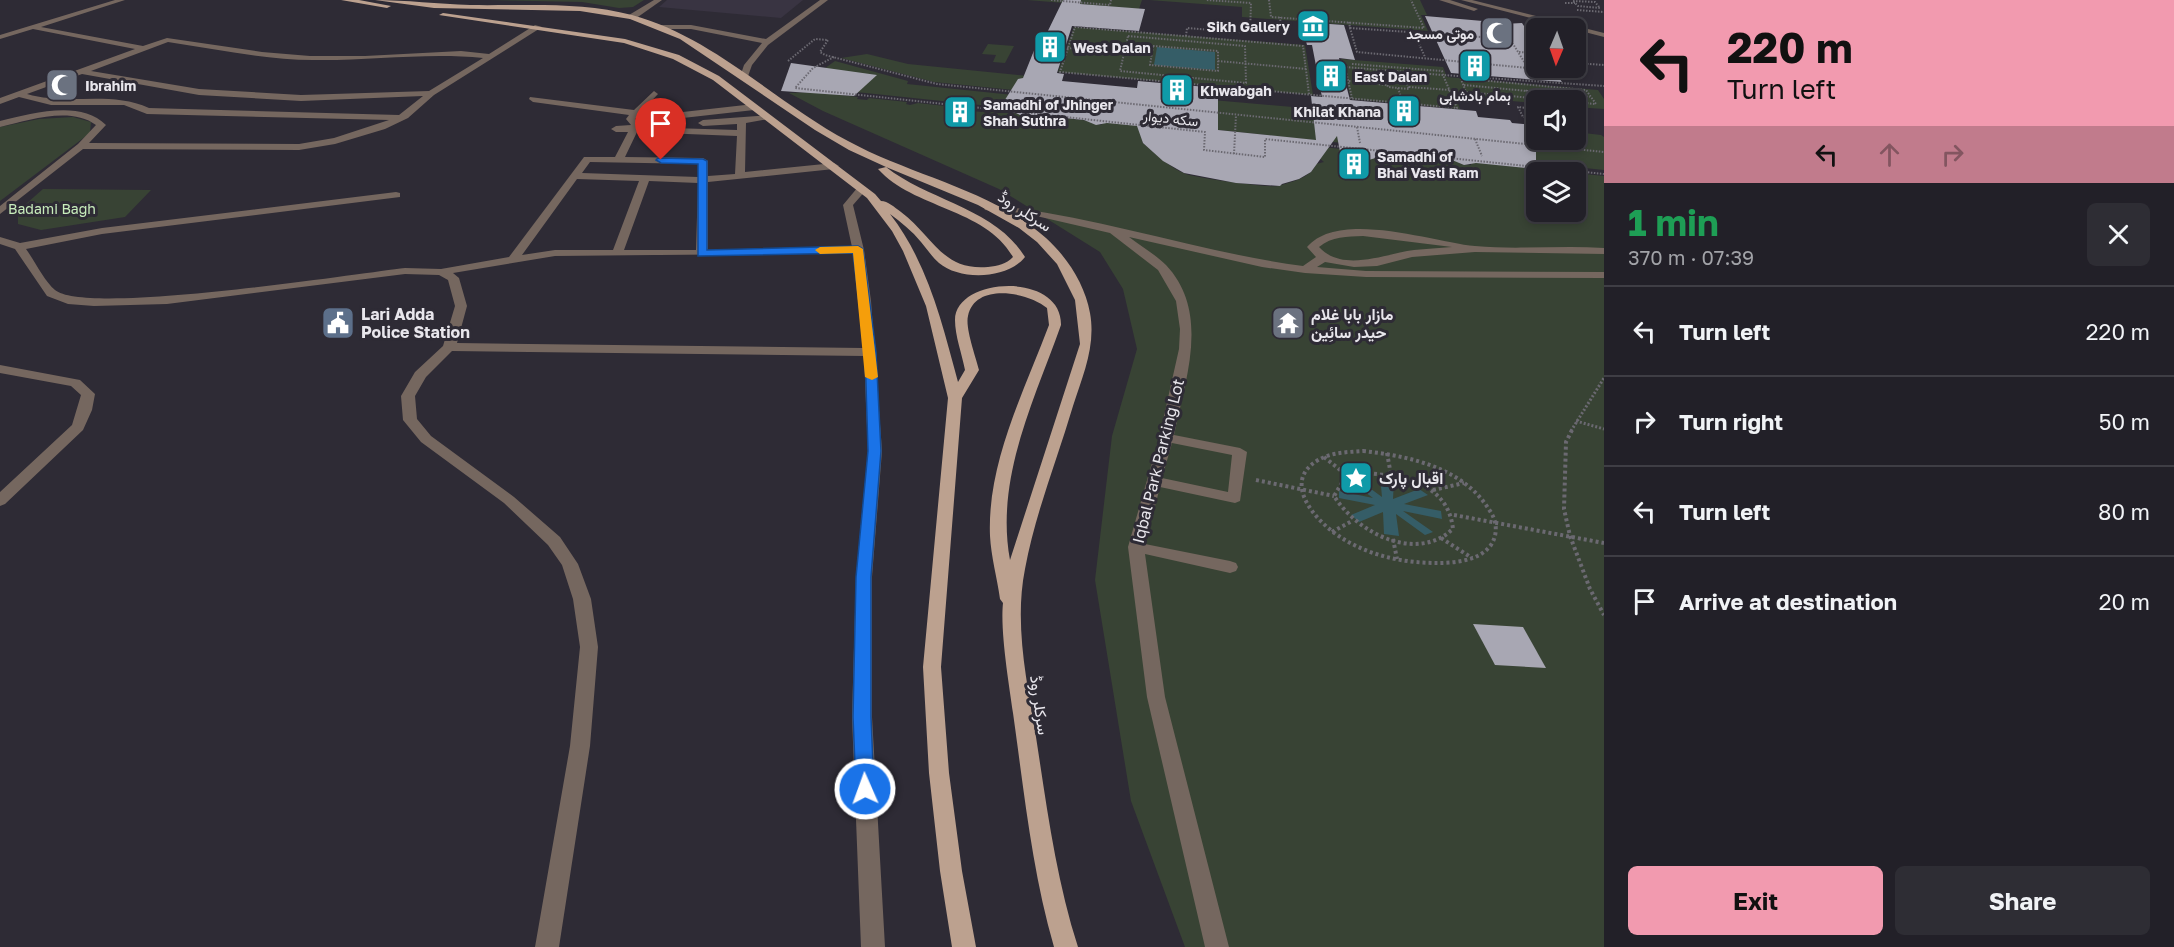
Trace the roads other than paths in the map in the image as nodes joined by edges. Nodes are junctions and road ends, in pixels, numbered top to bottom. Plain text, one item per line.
1 (122, 0) edge
2 (344, 0) edge
3 (378, 0) edge
4 (658, 0) edge
5 (825, 0) edge
6 (1442, 0) edge
7 (1464, 0) edge
8 (1499, 0) edge
9 (1510, 3) dead end
10 (543, 8) junction
11 (632, 17) junction
12 (1526, 21) edge
13 (512, 23) junction
14 (33, 27) junction
15 (538, 27) junction
16 (659, 27) junction
17 (1604, 35) edge
18 (679, 36) junction
19 (0, 37) edge
20 (1586, 37) edge
21 (1604, 41) edge
22 (768, 42) junction
23 (642, 45) junction
24 (142, 48) junction
25 (490, 56) junction
26 (83, 71) junction
27 (744, 77) junction
28 (431, 93) junction
29 (18, 94) junction
30 (654, 94) dead end
31 (533, 99) dead end
32 (0, 101) edge
33 (754, 107) junction
34 (766, 117) junction
35 (400, 118) junction
36 (742, 121) junction
37 (634, 122) junction
38 (695, 123) junction
39 (0, 124) edge
40 (616, 129) dead end
41 (741, 133) junction
42 (81, 146) junction
43 (873, 158) junction
44 (619, 159) junction
45 (834, 166) junction
46 (740, 175) junction
47 (574, 176) junction
48 (645, 178) junction
49 (702, 180) junction
50 (867, 193) junction
51 (396, 195) dead end
52 (989, 208) junction
53 (0, 211) edge
54 (1115, 232) junction
55 (0, 240) edge
56 (19, 246) junction
57 (858, 249) junction
58 (1476, 249) junction
59 (1604, 251) edge
60 (617, 253) junction
61 (702, 253) junction
62 (514, 258) junction
63 (1323, 258) junction
64 (1305, 270) junction
65 (441, 272) junction
66 (1604, 275) edge
67 (449, 347) junction
68 (870, 352) junction
69 (0, 369) edge
70 (955, 398) junction
71 (1166, 438) junction
72 (1154, 481) junction
73 (0, 501) edge
74 (1136, 547) junction
75 (1230, 567) dead end
76 (1011, 610) junction
77 (547, 947) edge
78 (873, 947) edge
79 (964, 947) edge
80 (1066, 947) edge
81 (1217, 947) edge

1 - 14 street
2 - 13 main road
3 - 10 main road, سرکلر روڈ
4 - 11 street
5 - 22 street
6 - 12 street
7 - 17 street
8 - 9 street
10 - 11 main road, سرکلر روڈ
10 - 13 main road
11 - 16 main road, سرکلر روڈ
13 - 15 main road
14 - 19 street
14 - 24 street
15 - 23 main road
15 - 25 street
16 - 18 main road, سرکلر روڈ
16 - 22 street
18 - 23 main road
18 - 27 main road, سرکلر روڈ
20 - 21 street
22 - 27 street
23 - 33 main road
24 - 25 street
24 - 26 street
25 - 28 street
26 - 28 street
26 - 29 street
27 - 43 main road, سرکلر روڈ
28 - 35 street
29 - 32 street
29 - 35 street
30 - 37 street
31 - 37 street
33 - 34 main road
33 - 38 street
34 - 36 street
34 - 45 main road
35 - 42 street
36 - 38 street
36 - 41 street
37 - 38 street
37 - 38 street
37 - 40 street
37 - 44 street
38 - 41 street
39 - 42 street
41 - 46 street
42 - 53 street
43 - 50 main road
43 - 52 main road, سرکلر روڈ
44 - 47 street
44 - 49 street
45 - 46 street
45 - 50 main road
46 - 49 street
47 - 48 street
47 - 62 street
48 - 49 street
48 - 60 street
49 - 61 street
50 - 57 street
50 - 70 main road
51 - 56 street
52 - 54 street, Iqbal Park Parking Lot
52 - 76 main road, سرکلر روڈ
54 - 64 street
54 - 71 street, Iqbal Park Parking Lot
55 - 56 street
56 - 65 street
57 - 61 street
57 - 68 street
58 - 59 street
58 - 63 street
58 - 63 street
60 - 61 street
60 - 62 street
62 - 65 street
63 - 64 street
64 - 66 street
65 - 67 street
67 - 68 street
67 - 77 street
68 - 78 street
69 - 73 street
70 - 76 main road
70 - 79 main road
71 - 72 street, Iqbal Park Parking Lot
71 - 72 street
72 - 74 street, Iqbal Park Parking Lot
74 - 75 street
74 - 81 street, Iqbal Park Parking Lot
76 - 80 main road, سرکلر روڈ

